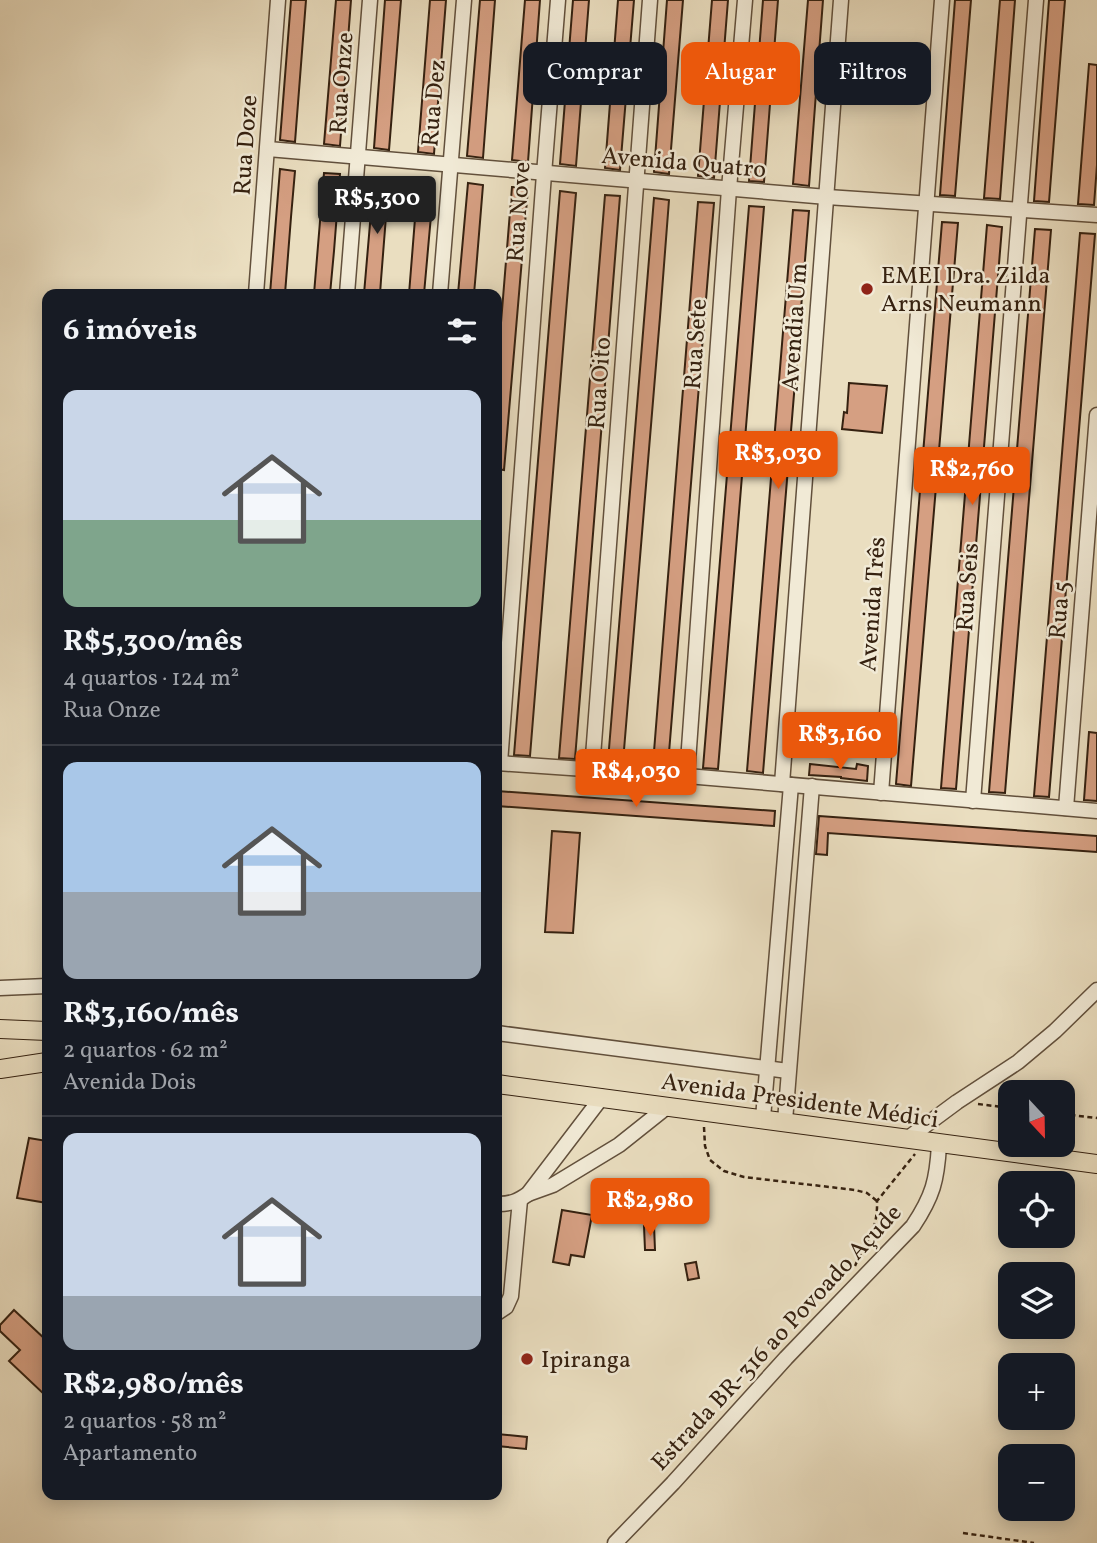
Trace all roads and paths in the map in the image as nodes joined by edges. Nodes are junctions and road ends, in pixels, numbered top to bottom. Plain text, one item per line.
1 (278, 0) edge
2 (370, 0) edge
3 (464, 0) edge
4 (558, 0) edge
5 (650, 0) edge
6 (745, 0) edge
7 (841, 0) edge
8 (942, 0) edge
9 (1036, 0) edge
10 (268, 149) junction
11 (358, 158) junction
12 (450, 164) junction
13 (544, 174) junction
14 (637, 181) junction
15 (729, 189) junction
16 (827, 197) junction
17 (925, 203) junction
18 (1018, 210) junction
19 (1097, 215) edge
20 (256, 289) edge
21 (347, 289) edge
22 (440, 289) edge
23 (1097, 415) edge
24 (502, 724) edge
25 (502, 763) edge
26 (592, 770) junction
27 (687, 776) junction
28 (787, 784) junction
29 (812, 786) junction
30 (880, 793) junction
31 (973, 801) junction
32 (1066, 808) junction
33 (1097, 811) edge
34 (42, 986) edge
35 (0, 988) edge
36 (1097, 990) edge
37 (0, 1029) edge
38 (42, 1031) edge
39 (502, 1034) edge
40 (42, 1063) edge
41 (767, 1068) junction
42 (0, 1069) edge
43 (788, 1072) junction
44 (502, 1085) edge
45 (602, 1097) junction
46 (957, 1102) junction
47 (668, 1106) junction
48 (998, 1107) edge
49 (703, 1111) junction
50 (1075, 1115) edge
51 (762, 1118) junction
52 (1097, 1118) edge
53 (785, 1121) junction
54 (924, 1142) junction
55 (1097, 1164) edge
56 (524, 1197) junction
57 (877, 1201) junction
58 (502, 1204) edge
59 (855, 1286) junction
60 (502, 1310) edge
61 (963, 1533) dead end
62 (615, 1543) edge
63 (1034, 1543) edge

1 - 10 street, Rua Doze
2 - 11 street, Rua Onze
3 - 12 street, Rua Dez
4 - 13 street, Rua Nove
5 - 14 street, Rua Oito
6 - 15 street, Rua Sete
7 - 16 street, Avendia Um
8 - 17 street, Avenida Três
9 - 18 street, Rua Seis
10 - 11 street, Avenida Quatro
10 - 20 street, Rua Doze
11 - 12 street, Avenida Quatro
11 - 21 street, Rua Onze
12 - 13 street, Avenida Quatro
12 - 22 street, Rua Dez
13 - 14 street, Avenida Quatro
13 - 24 street, Rua Nove
14 - 15 street, Avenida Quatro
14 - 26 street, Rua Oito
15 - 16 street, Avenida Quatro
15 - 27 street, Rua Sete
16 - 17 street, Avenida Quatro
16 - 28 street, Avendia Um
17 - 18 street, Avenida Quatro
17 - 30 street, Avenida Três
18 - 19 street, Avenida Quatro
18 - 31 street, Rua Seis
23 - 32 street, Rua 5
25 - 26 street
26 - 27 street
27 - 28 street
28 - 29 street
28 - 41 street, Avendia Um
29 - 30 street
29 - 43 street
30 - 31 street
31 - 32 street
32 - 33 street
34 - 35 street
36 - 46 street
37 - 38 main road
39 - 41 street
40 - 42 main road
41 - 43 street
41 - 51 street, Avendia Um
43 - 53 street
44 - 45 main road, Avenida Presidente Médici
45 - 47 main road, Avenida Presidente Médici
45 - 56 street
46 - 48 path
46 - 54 street
47 - 49 main road, Avenida Presidente Médici
47 - 56 street
49 - 51 main road, Avenida Presidente Médici
49 - 57 path
50 - 52 path
51 - 53 main road, Avenida Presidente Médici
53 - 54 main road, Avenida Presidente Médici
54 - 55 main road, Avenida Presidente Médici
54 - 57 path
54 - 59 street, Estrada BR-316 ao Povoado Açude
56 - 58 street
56 - 60 street
57 - 59 path
59 - 62 street, Estrada BR-316 ao Povoado Açude
61 - 63 path

